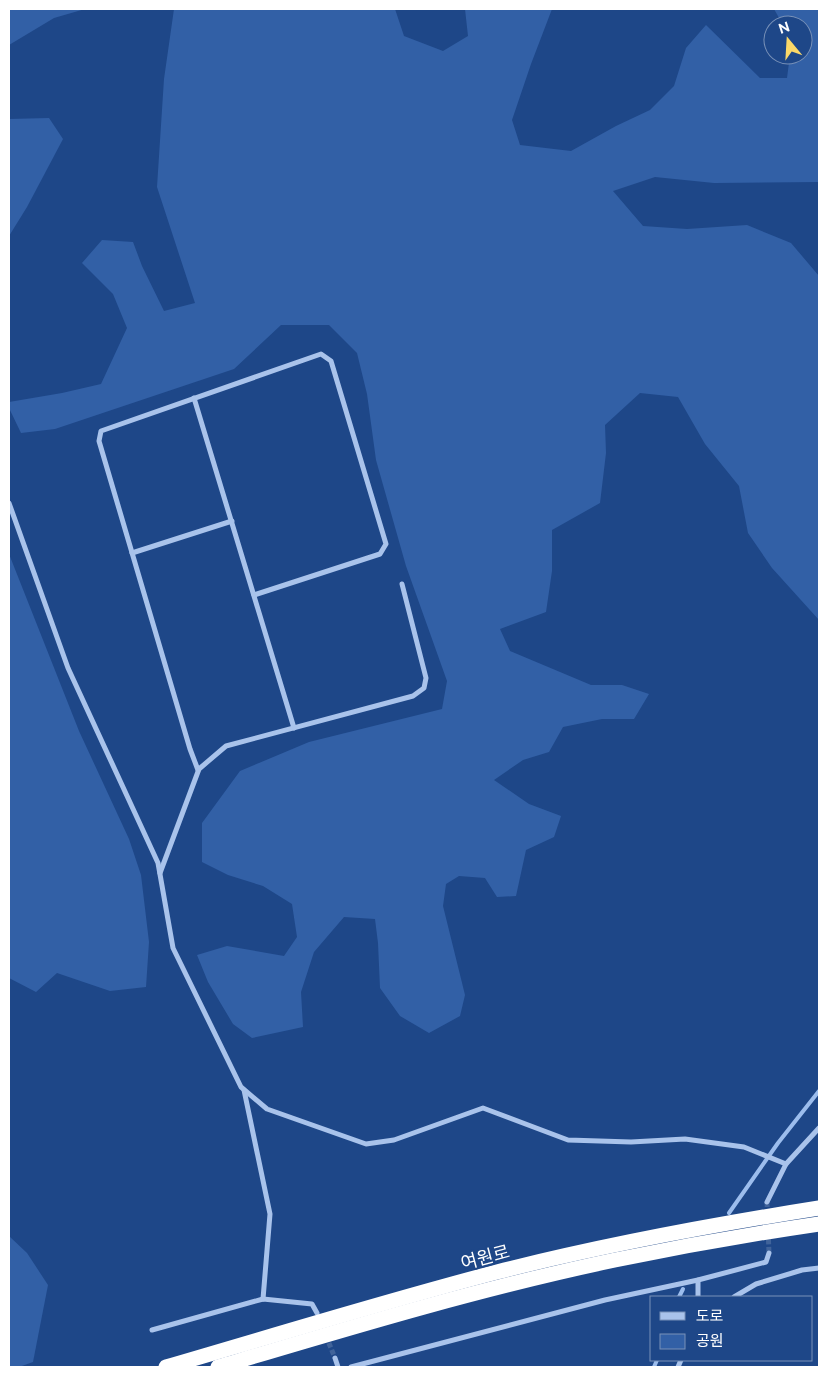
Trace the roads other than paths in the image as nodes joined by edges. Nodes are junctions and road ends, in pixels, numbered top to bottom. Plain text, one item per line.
1 (194, 398) junction
2 (9, 503) edge
3 (232, 520) junction
4 (132, 553) junction
5 (402, 584) dead end
6 (254, 595) junction
7 (294, 728) junction
8 (198, 770) junction
9 (160, 873) junction
10 (244, 1089) junction
11 (819, 1128) edge
12 (786, 1164) junction
13 (767, 1202) tunnel mouth
14 (819, 1208) edge
15 (819, 1224) edge
16 (769, 1253) dead end
17 (819, 1268) edge
18 (698, 1280) junction
19 (698, 1296) edge
20 (736, 1296) edge
21 (263, 1299) junction
22 (317, 1313) dead end
23 (152, 1330) dead end
24 (335, 1358) tunnel mouth
25 (166, 1367) edge
26 (218, 1367) edge
27 (338, 1367) edge
28 (351, 1367) edge

1 - 3 street
1 - 4 street
1 - 6 street
2 - 9 street
3 - 4 street
3 - 6 street
4 - 8 street
5 - 7 street
6 - 7 street
7 - 8 street
8 - 9 street
9 - 10 street
10 - 12 street
10 - 21 street
11 - 12 street
12 - 13 street
14 - 25 highway, 여원로
15 - 26 highway, 여원로
16 - 18 street
17 - 20 street
18 - 19 street
18 - 28 street
21 - 22 street
21 - 23 street
24 - 27 street

